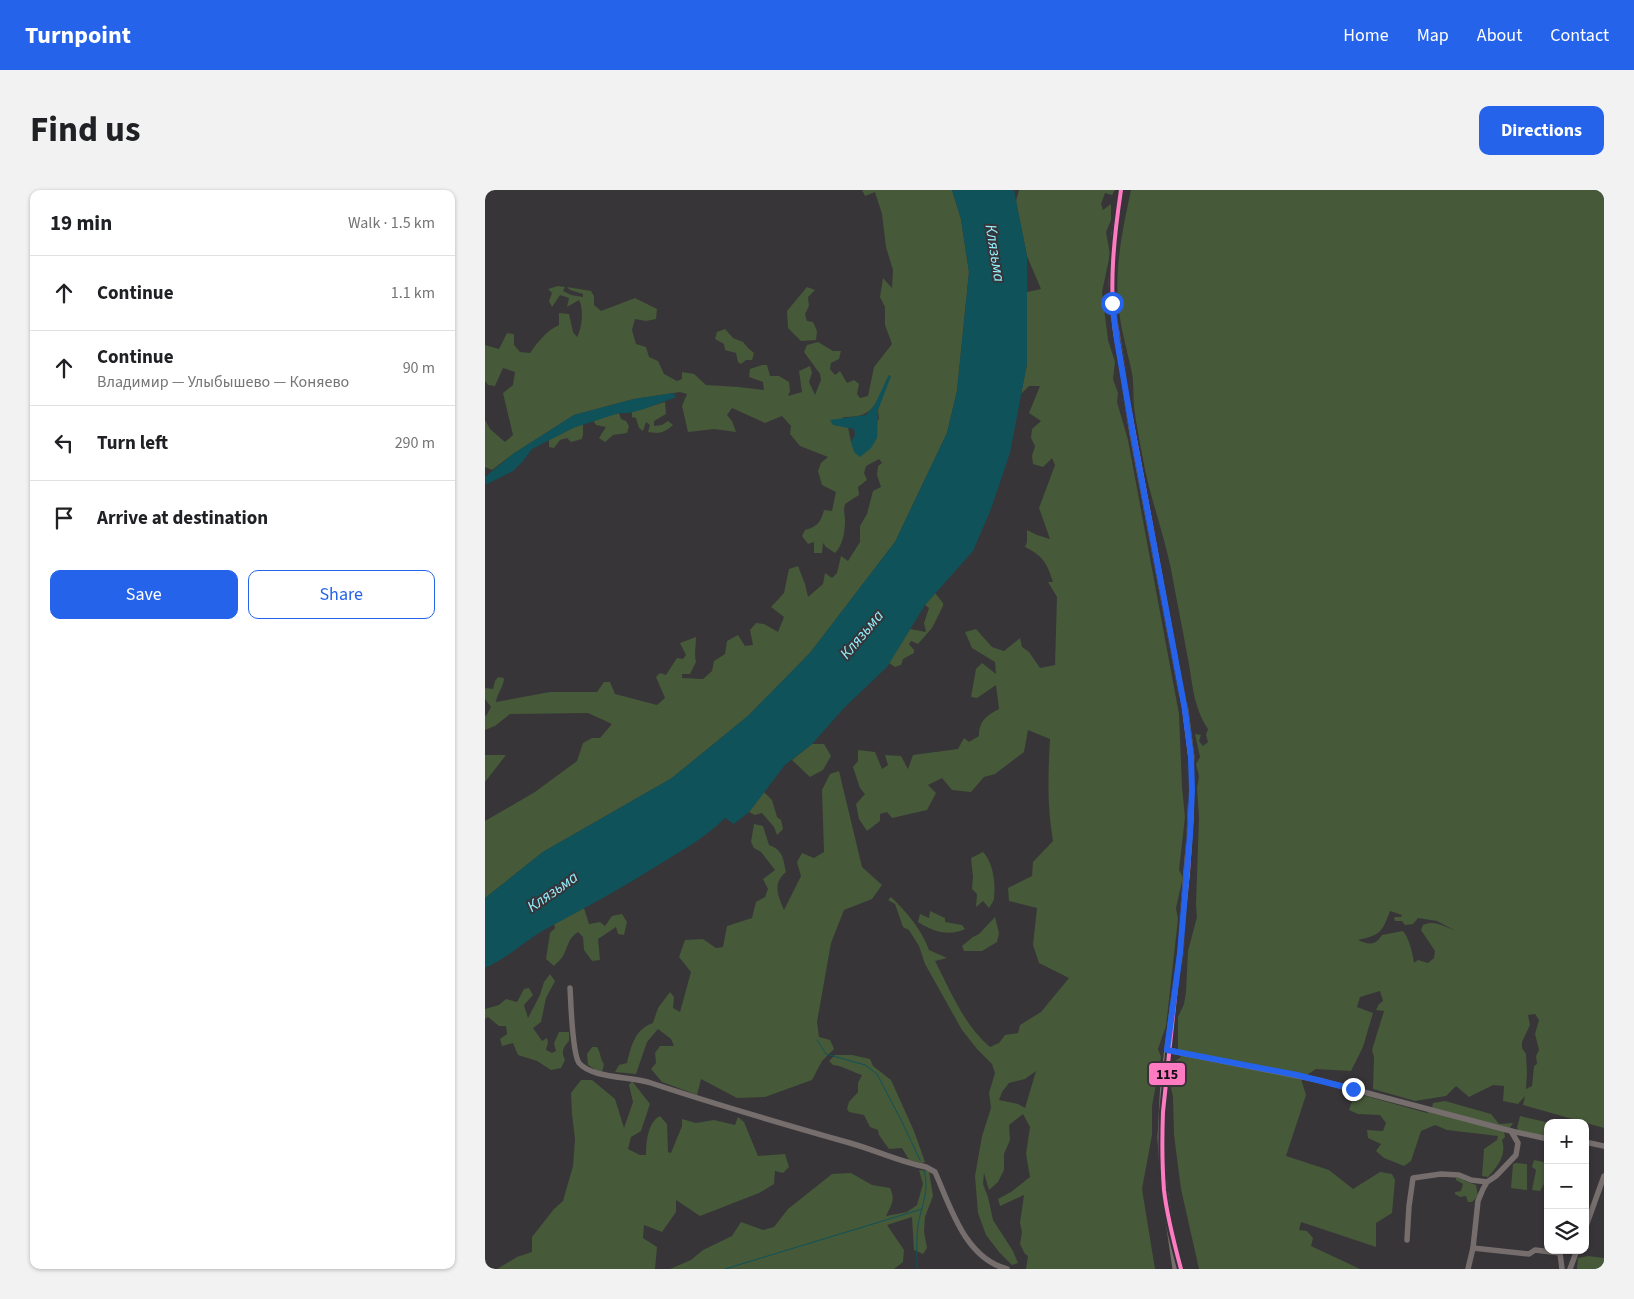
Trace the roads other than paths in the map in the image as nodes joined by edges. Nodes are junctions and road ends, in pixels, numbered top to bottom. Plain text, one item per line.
1 (1121, 190) edge
2 (571, 988) dead end
3 (1167, 1050) junction
4 (1511, 1131) junction
5 (1544, 1138) edge
6 (1589, 1143) edge
7 (1604, 1146) edge
8 (1604, 1176) edge
9 (1487, 1182) junction
10 (1167, 1212) junction
11 (1589, 1218) edge
12 (1407, 1240) dead end
13 (1473, 1248) junction
14 (1576, 1254) edge
15 (1007, 1269) edge
16 (1177, 1269) edge
17 (1181, 1269) edge
18 (1468, 1269) edge
19 (1562, 1269) edge
20 (1570, 1269) edge

1 - 3 main road
2 - 15 street
3 - 4 street
3 - 10 main road
4 - 5 street
4 - 9 street
6 - 7 street
8 - 11 street
9 - 12 street
9 - 13 street
10 - 16 main road
10 - 17 main road
13 - 18 street
13 - 19 street
14 - 20 street

